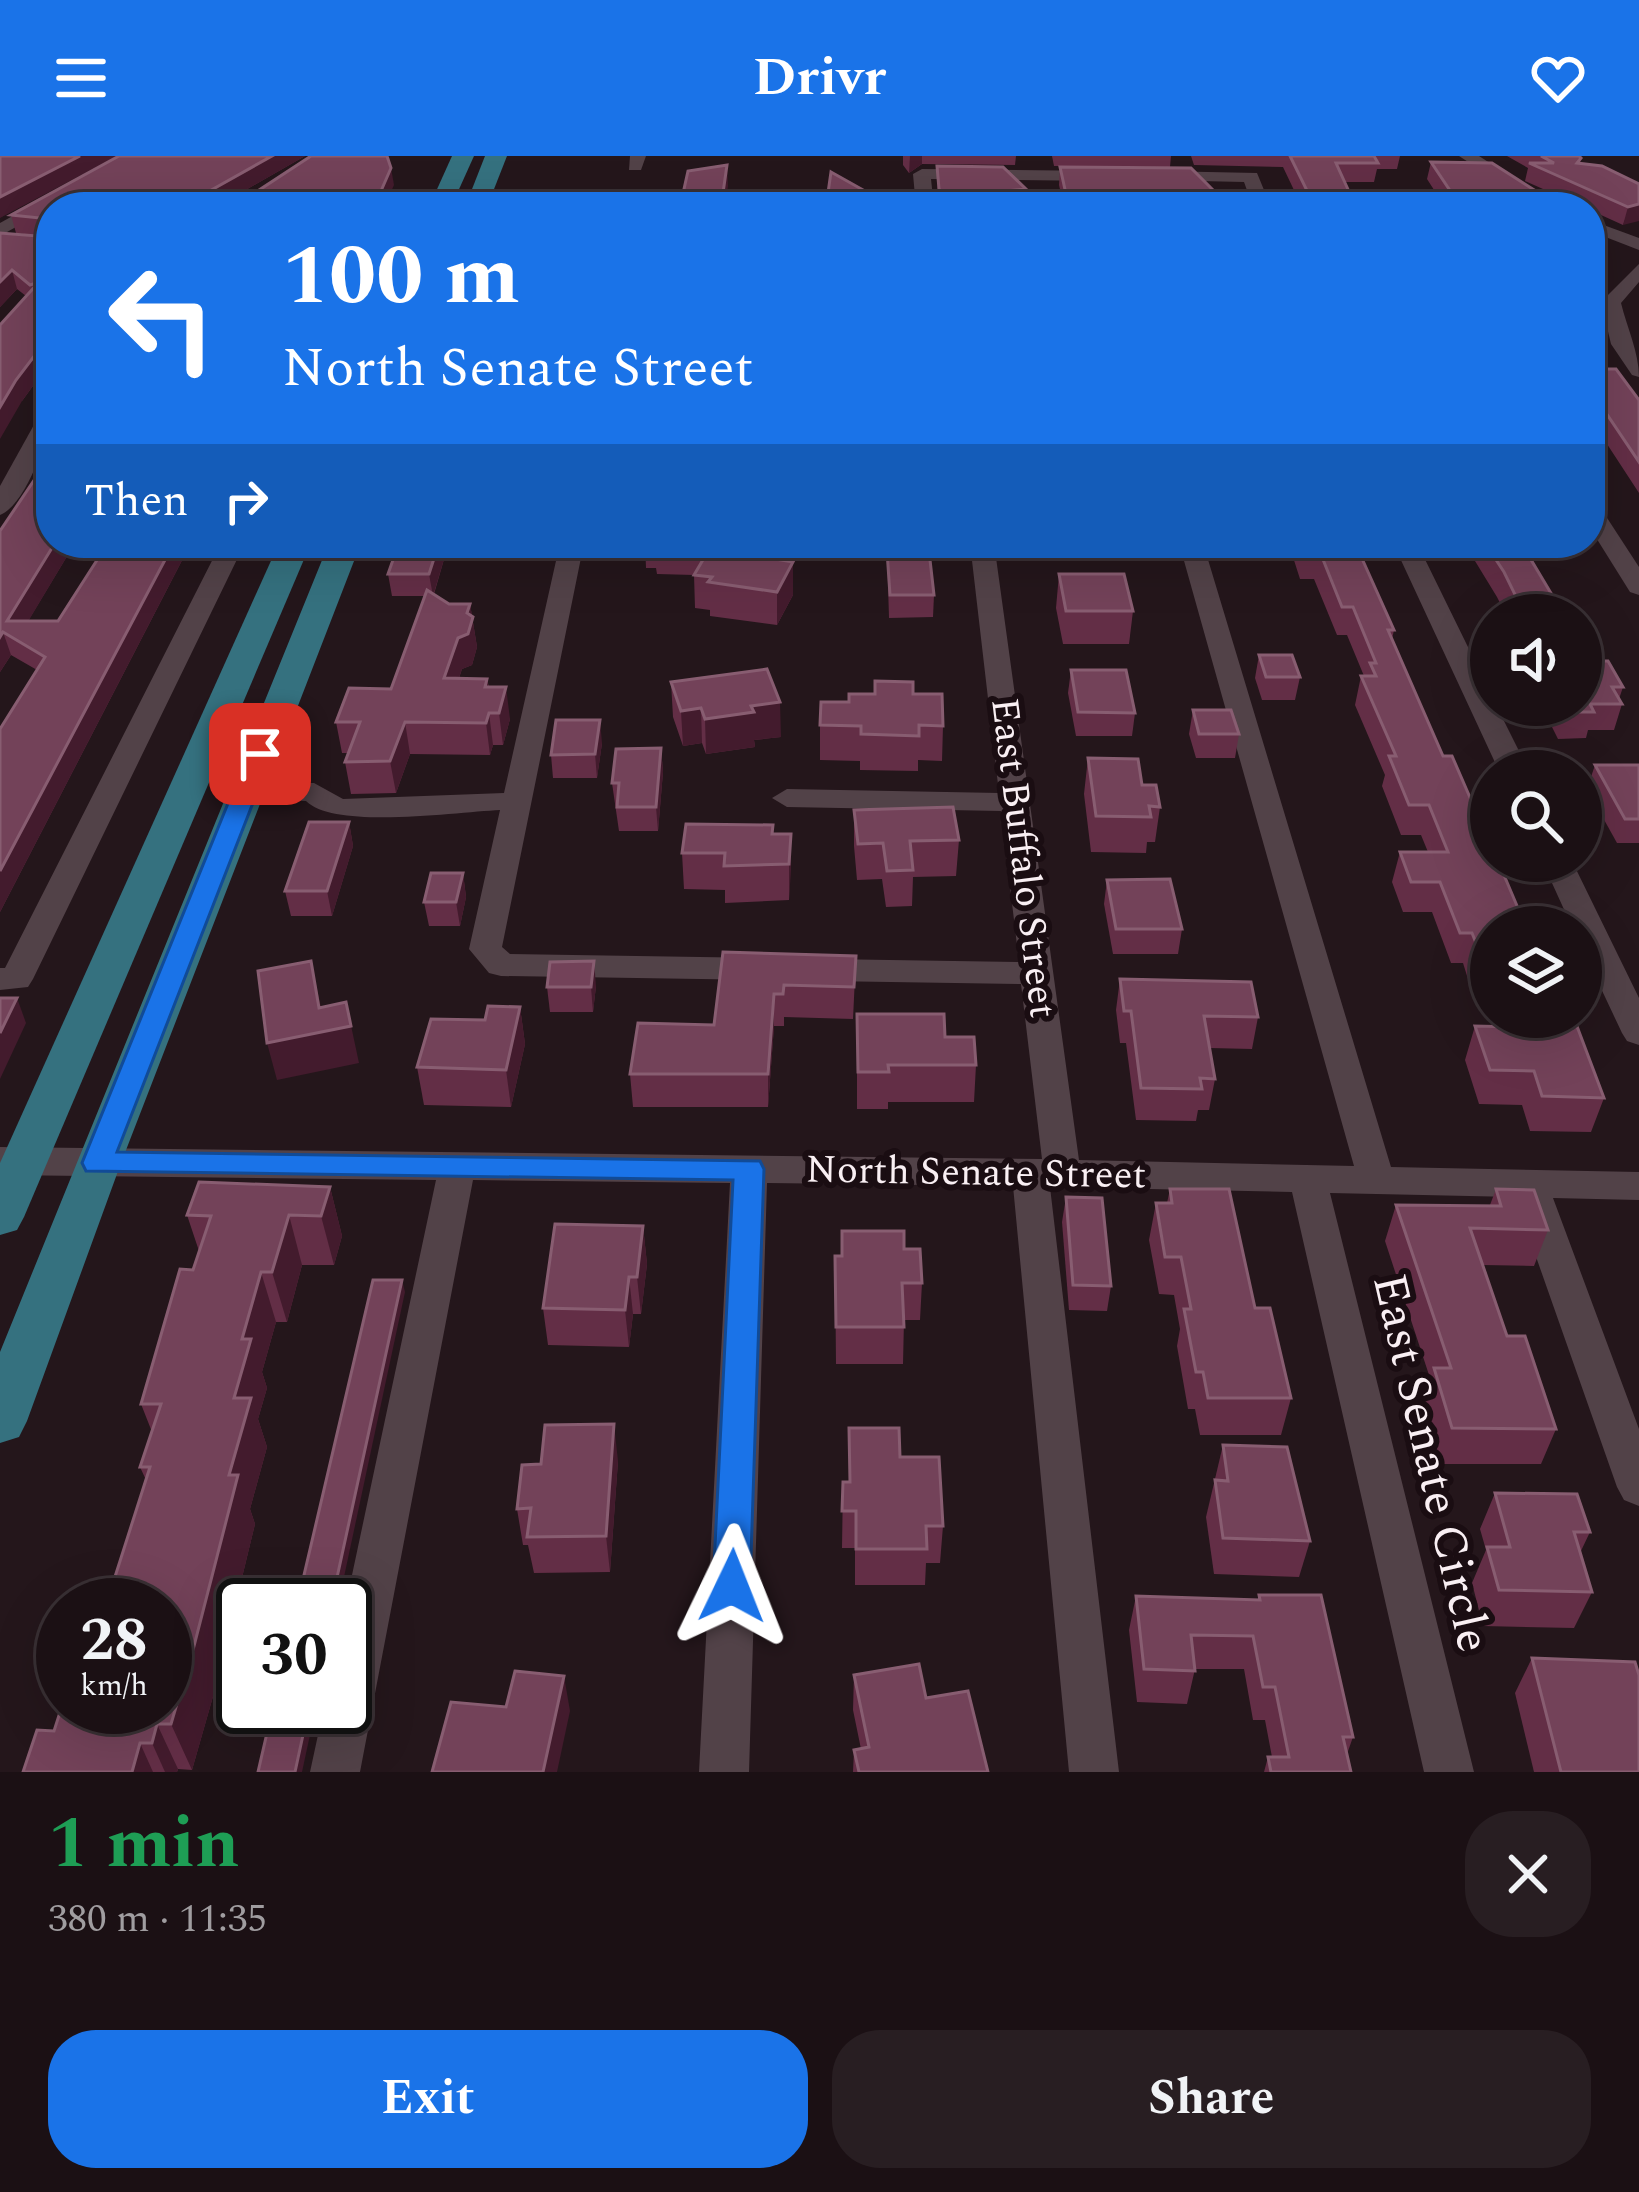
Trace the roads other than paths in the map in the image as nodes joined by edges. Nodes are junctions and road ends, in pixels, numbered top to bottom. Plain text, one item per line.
1 (463, 156) edge
2 (496, 156) edge
3 (1467, 156) edge
4 (447, 192) edge
5 (482, 192) edge
6 (924, 192) edge
7 (1256, 192) edge
8 (1525, 192) edge
9 (36, 211) edge
10 (0, 230) edge
11 (1605, 231) edge
12 (1639, 244) edge
13 (1639, 270) edge
14 (1629, 368) edge
15 (36, 442) edge
16 (0, 508) edge
17 (1605, 533) edge
18 (225, 558) edge
19 (289, 558) edge
20 (339, 558) edge
21 (569, 558) edge
22 (984, 558) edge
23 (1195, 558) edge
24 (1412, 558) edge
25 (1639, 587) edge
26 (1504, 750) edge
27 (244, 792) junction
28 (787, 798) dead end
29 (499, 801) dead end
30 (1016, 802) junction
31 (1567, 882) edge
32 (1037, 974) junction
33 (8, 980) edge
34 (1639, 1034) edge
35 (12, 1162) edge
36 (97, 1163) junction
37 (457, 1166) junction
38 (749, 1169) junction
39 (1046, 1173) junction
40 (1308, 1179) junction
41 (1377, 1181) junction
42 (1529, 1184) junction
43 (1639, 1186) edge
44 (0, 1217) edge
45 (0, 1421) edge
46 (1639, 1487) edge
47 (335, 1772) edge
48 (724, 1772) edge
49 (1094, 1772) edge
50 (1449, 1772) edge

1 - 4 main road
2 - 5 main road
3 - 8 street
6 - 7 street
9 - 10 street
11 - 12 street
13 - 14 street
15 - 16 street
17 - 25 street
18 - 33 street
19 - 35 main road
20 - 27 main road
21 - 32 street
22 - 30 street, East Buffalo Street
23 - 41 street
24 - 26 street
27 - 29 street
27 - 36 main road
28 - 30 street
30 - 32 street, East Buffalo Street
31 - 34 street
32 - 39 street, East Buffalo Street
35 - 36 street, North Senate Street
35 - 44 main road
36 - 37 street, North Senate Street
36 - 45 main road
37 - 38 street, North Senate Street
37 - 47 street
38 - 39 street, North Senate Street
38 - 48 street
39 - 40 street, North Senate Street
39 - 49 street, East Buffalo Street
40 - 41 street, North Senate Street
40 - 50 street, East Senate Circle
41 - 42 street, North Senate Street
42 - 43 street, North Senate Street
42 - 46 street

